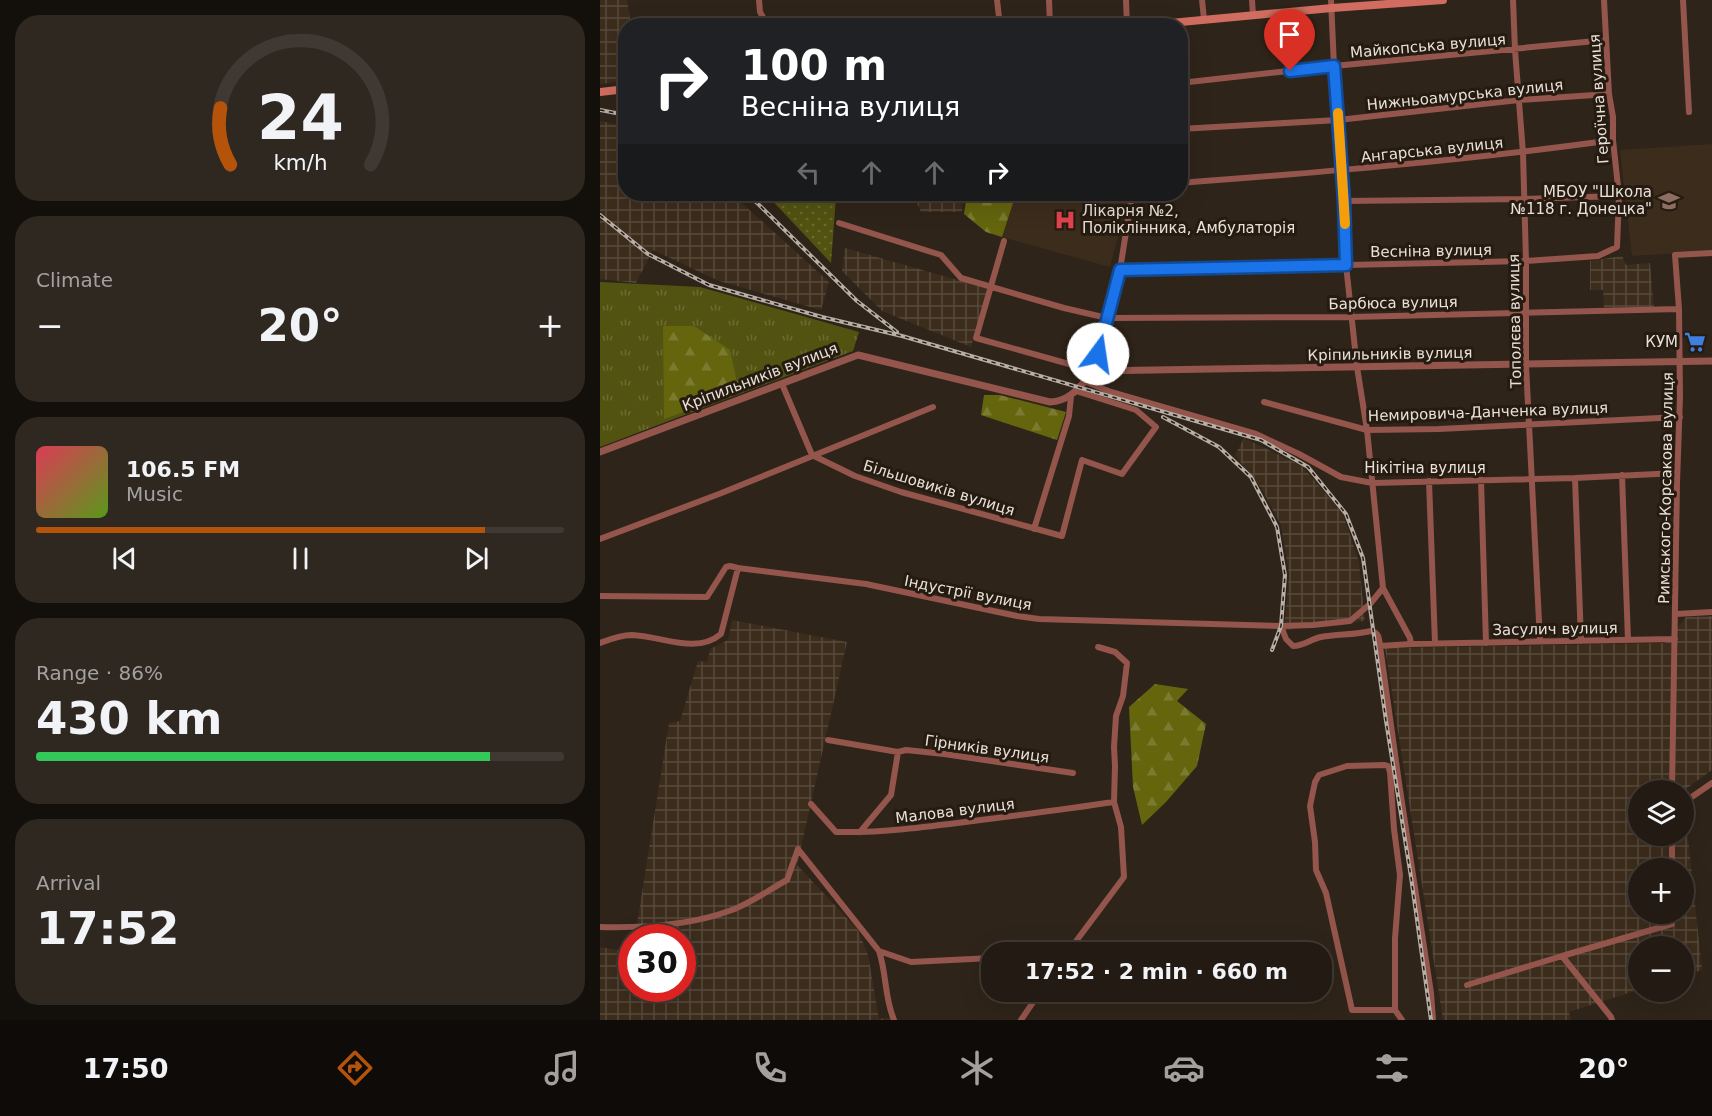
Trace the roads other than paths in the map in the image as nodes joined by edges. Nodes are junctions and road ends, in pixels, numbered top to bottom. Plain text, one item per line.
1 (760, 0) edge
2 (997, 0) edge
3 (1049, 0) edge
4 (1126, 0) edge
5 (1202, 0) edge
6 (1252, 0) edge
7 (1443, 0) edge
8 (1513, 0) edge
9 (1604, 0) edge
10 (1683, 0) edge
11 (1419, 1) edge
12 (1331, 4) edge
13 (1253, 15) junction
14 (763, 18) edge
15 (999, 18) edge
16 (1050, 18) edge
17 (1127, 18) edge
18 (1204, 19) junction
19 (1188, 21) edge
20 (1606, 40) junction
21 (1515, 50) junction
22 (1334, 66) junction
23 (1188, 82) edge
24 (618, 90) edge
25 (600, 92) edge
26 (1609, 94) junction
27 (1519, 100) junction
28 (1689, 112) dead end
29 (1338, 120) junction
30 (1188, 129) edge
31 (1613, 140) junction
32 (1523, 153) junction
33 (1341, 171) junction
34 (1188, 182) edge
35 (1619, 195) junction
36 (1524, 199) junction
37 (1131, 201) edge
38 (1344, 201) junction
39 (839, 223) dead end
40 (1004, 241) dead end
41 (1712, 253) edge
42 (1598, 256) joint
43 (1526, 261) junction
44 (1346, 265) junction
45 (1120, 270) junction
46 (991, 287) junction
47 (1679, 309) junction
48 (1526, 313) junction
49 (1352, 316) junction
50 (1107, 318) junction
51 (1712, 361) edge
52 (1680, 362) junction
53 (1526, 365) junction
54 (1357, 368) junction
55 (1094, 371) junction
56 (1084, 381) junction
57 (782, 384) junction
58 (1074, 393) junction
59 (1264, 402) dead end
60 (933, 406) dead end
61 (1680, 417) junction
62 (1529, 423) junction
63 (1367, 430) junction
64 (600, 452) edge
65 (812, 455) junction
66 (1677, 473) junction
67 (1622, 475) junction
68 (1531, 478) junction
69 (1575, 478) junction
70 (1481, 480) junction
71 (1429, 481) junction
72 (1372, 483) junction
73 (1034, 529) junction
74 (1062, 536) joint
75 (600, 539) edge
76 (738, 568) junction
77 (1383, 588) junction
78 (600, 596) edge
79 (1712, 612) edge
80 (1676, 614) junction
81 (1281, 626) junction
82 (1675, 639) junction
83 (1628, 640) junction
84 (1540, 641) junction
85 (1581, 641) junction
86 (1486, 642) junction
87 (600, 643) edge
88 (1412, 644) junction
89 (1436, 644) junction
90 (1380, 646) junction
91 (1098, 647) dead end
92 (828, 740) dead end
93 (898, 752) junction
94 (1074, 773) dead end
95 (1672, 780) edge
96 (1399, 783) junction
97 (1712, 783) edge
98 (1391, 788) junction
99 (1694, 795) edge
100 (1114, 802) junction
101 (811, 804) dead end
102 (860, 832) junction
103 (1672, 924) edge
104 (600, 927) edge
105 (1075, 942) edge
106 (879, 951) junction
107 (1562, 956) junction
108 (981, 959) edge
109 (1467, 985) dead end
110 (1033, 1002) edge
111 (1395, 1010) junction
112 (894, 1020) edge
113 (1021, 1020) edge
114 (1402, 1020) edge
115 (1433, 1020) edge
116 (1612, 1020) edge

1 - 14 street
2 - 15 street
3 - 16 street
4 - 17 street
5 - 18 street
6 - 13 street
7 - 11 main road
8 - 21 street, Тополєва вулиця
9 - 20 street, Героїчна вулиця
10 - 28 street
11 - 12 main road
12 - 13 main road
12 - 22 street
13 - 18 main road
18 - 19 main road
20 - 21 street, Майкопська вулиця
20 - 26 street, Героїчна вулиця
21 - 22 street, Майкопська вулиця
21 - 27 street, Тополєва вулиця
22 - 23 street, Майкопська вулиця
22 - 29 street
24 - 25 main road
26 - 27 street, Нижньоамурська вулиця
26 - 31 street, Героїчна вулиця
27 - 29 street, Нижньоамурська вулиця
27 - 32 street, Тополєва вулиця
29 - 30 street, Нижньоамурська вулиця
29 - 33 street
31 - 32 street, Ангарська вулиця
31 - 35 street, Героїчна вулиця
32 - 33 street, Ангарська вулиця
32 - 36 street, Тополєва вулиця
33 - 34 street, Ангарська вулиця
33 - 38 street
35 - 36 street
35 - 42 street, Героїчна вулиця
36 - 38 street
36 - 43 street, Тополєва вулиця
37 - 45 street
38 - 44 street
39 - 46 street, Барбюса вулиця
40 - 46 street
41 - 47 street, Римського-Корсакова вулиця
42 - 43 street, Весніна вулиця
43 - 44 street, Весніна вулиця
43 - 48 street, Тополєва вулиця
44 - 45 street, Весніна вулиця
44 - 49 street
45 - 50 street
46 - 50 street, Барбюса вулиця
46 - 55 street
47 - 48 street, Барбюса вулиця
47 - 52 street, Римського-Корсакова вулиця
48 - 49 street, Барбюса вулиця
48 - 53 street, Тополєва вулиця
49 - 50 street, Барбюса вулиця
49 - 54 street
50 - 55 street
51 - 52 street, Кріпильників вулиця
52 - 53 street, Кріпильників вулиця
52 - 61 street, Римського-Корсакова вулиця
53 - 54 street, Кріпильників вулиця
53 - 62 street, Тополєва вулиця
54 - 55 street, Кріпильників вулиця
54 - 63 street
55 - 56 street
56 - 58 street
56 - 72 street, Нікітіна вулиця
57 - 58 street, Кріпильників вулиця
57 - 64 street, Кріпильників вулиця
57 - 65 street
58 - 73 street
58 - 74 street, Кріпильників вулиця
59 - 63 street, Немировича-Данченка вулиця
60 - 65 street, Більшовиків вулиця
61 - 62 street, Немировича-Данченка вулиця
61 - 66 street, Римського-Корсакова вулиця
62 - 63 street, Немировича-Данченка вулиця
62 - 68 street, Тополєва вулиця
63 - 72 street
65 - 73 street, Більшовиків вулиця
65 - 75 street, Більшовиків вулиця
66 - 67 street, Нікітіна вулиця
66 - 80 street, Римського-Корсакова вулиця
67 - 69 street, Нікітіна вулиця
67 - 83 street
68 - 69 street, Нікітіна вулиця
68 - 70 street, Нікітіна вулиця
68 - 84 street, Тополєва вулиця
69 - 85 street
70 - 71 street, Нікітіна вулиця
70 - 86 street
71 - 72 street, Нікітіна вулиця
71 - 89 street
72 - 77 street
73 - 74 street, Більшовиків вулиця
76 - 78 street
76 - 81 street, Індустрії вулиця
76 - 87 street
77 - 81 street, Індустрії вулиця
77 - 88 street
79 - 80 street, Римського-Корсакова вулиця
80 - 82 street, Римського-Корсакова вулиця
81 - 90 street
82 - 83 street, Засулич вулиця
82 - 95 street, Римського-Корсакова вулиця
83 - 85 street, Засулич вулиця
84 - 85 street, Засулич вулиця
84 - 86 street, Засулич вулиця
86 - 89 street, Засулич вулиця
88 - 89 street, Засулич вулиця
88 - 90 street, Засулич вулиця
90 - 96 street
91 - 100 street
92 - 93 street, Гірників вулиця
93 - 94 street, Гірників вулиця
93 - 102 street
96 - 98 street
96 - 115 street
97 - 99 street
98 - 111 street
98 - 111 street
100 - 102 street, Малова вулиця
100 - 105 street
101 - 102 street, Малова вулиця
103 - 107 street
104 - 106 street
106 - 108 street
106 - 112 street
107 - 109 street
107 - 116 street
110 - 113 street
111 - 114 street

